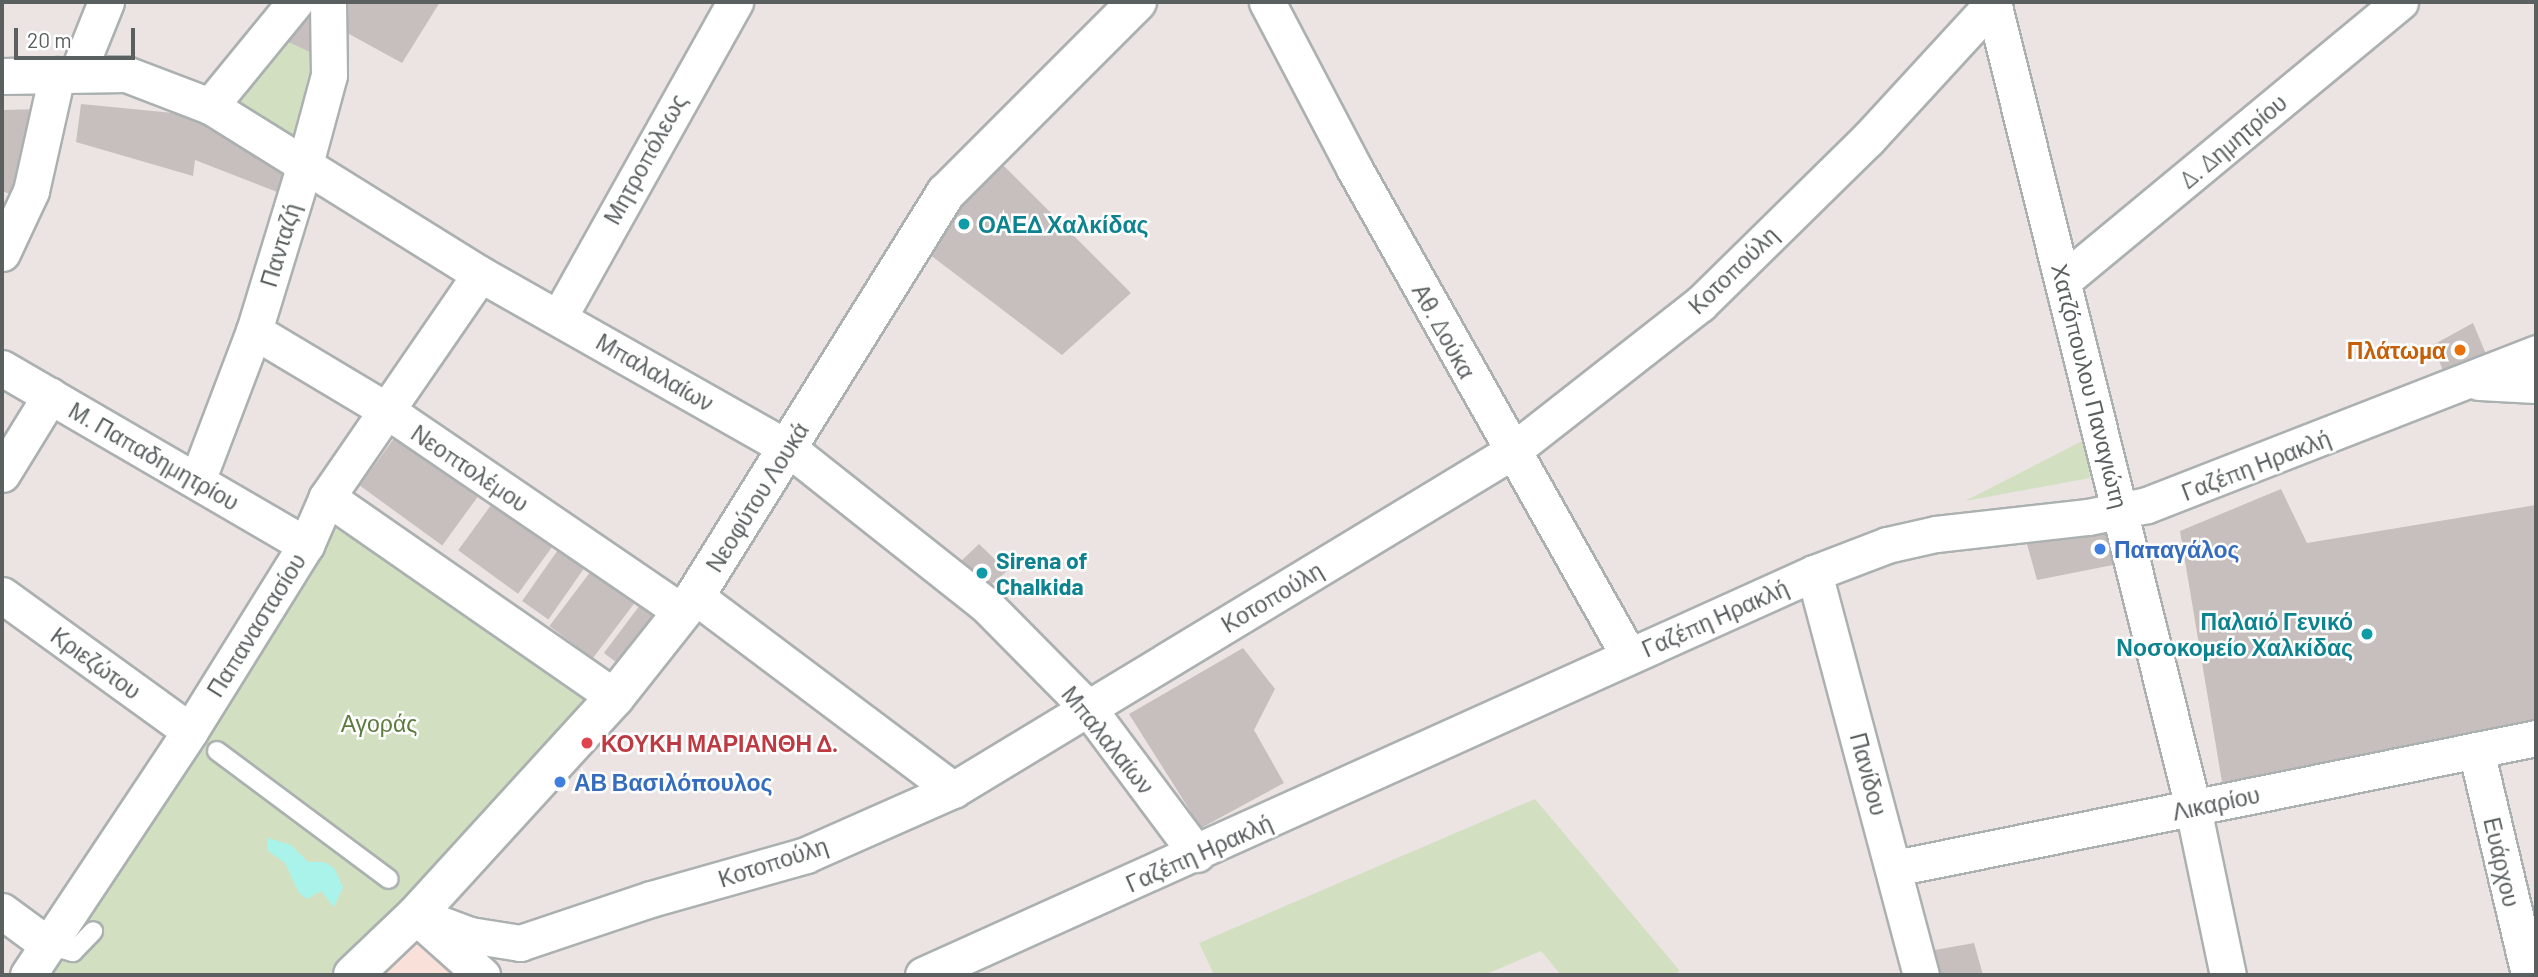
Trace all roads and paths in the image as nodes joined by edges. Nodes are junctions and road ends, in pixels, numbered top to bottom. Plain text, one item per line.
1 (106, 2) edge
2 (295, 2) edge
3 (328, 2) edge
4 (735, 2) edge
5 (1136, 2) edge
6 (1267, 2) edge
7 (1994, 2) edge
8 (2400, 2) edge
9 (67, 75) junction
10 (2, 76) edge
11 (210, 106) junction
12 (305, 164) junction
13 (2, 253) edge
14 (480, 274) junction
15 (2065, 279) junction
16 (559, 317) junction
17 (254, 331) junction
18 (2536, 353) edge
19 (2, 368) edge
20 (2472, 382) junction
21 (2536, 385) edge
22 (51, 396) junction
23 (386, 410) junction
24 (788, 448) junction
25 (1511, 452) junction
26 (2, 474) edge
27 (197, 481) junction
28 (327, 497) junction
29 (2121, 513) junction
30 (306, 545) junction
31 (1814, 573) junction
32 (2, 595) edge
33 (689, 603) junction
34 (1629, 656) junction
35 (615, 697) junction
36 (1088, 708) junction
37 (2536, 738) edge
38 (203, 741) junction
39 (2476, 750) junction
40 (953, 790) junction
41 (2193, 808) junction
42 (1196, 855) junction
43 (1895, 869) junction
44 (390, 879) dead end
45 (2, 911) edge
46 (416, 915) junction
47 (93, 931) dead end
48 (48, 944) junction
49 (28, 975) edge
50 (353, 975) edge
51 (482, 975) edge
52 (923, 975) edge
53 (1921, 975) edge
54 (2228, 975) edge
55 (2529, 975) edge

1 - 9 street
2 - 11 street
3 - 12 street, Πανταζή
4 - 16 street, Μητροπόλεως
5 - 24 main road, Νεοφύτου Λουκά
6 - 25 street, Αθ. Δούκα
7 - 15 street, Χατζόπουλου Παναγιώτη
7 - 25 street, Κοτοπούλη
8 - 15 street, Δ. Δημητρίου
9 - 10 street, Μπαλαλαίων
9 - 11 street, Μπαλαλαίων
9 - 13 street
11 - 12 street, Μπαλαλαίων
12 - 14 street, Μπαλαλαίων
12 - 17 street, Πανταζή
14 - 16 street, Μπαλαλαίων
14 - 23 street, Παπαναστασίου
15 - 29 street, Χατζόπουλου Παναγιώτη
16 - 24 street, Μπαλαλαίων
17 - 23 street, Νεοπτολέμου
17 - 27 street, Πανταζή
18 - 20 street, Γαζέπη Ηρακλή
19 - 22 street, Μ. Παπαδημητρίου
20 - 21 street
20 - 29 street, Γαζέπη Ηρακλή
22 - 26 street
22 - 27 street, Μ. Παπαδημητρίου
23 - 28 street, Παπαναστασίου
23 - 33 street, Νεοπτολέμου
24 - 33 main road, Νεοφύτου Λουκά
24 - 36 street, Μπαλαλαίων
25 - 34 street, Αθ. Δούκα
25 - 36 street, Κοτοπούλη
27 - 30 street, Μ. Παπαδημητρίου
28 - 30 street, Παπαναστασίου
28 - 35 street
29 - 31 street, Γαζέπη Ηρακλή
29 - 41 street, Χατζόπουλου Παναγιώτη
30 - 38 street, Παπαναστασίου
31 - 34 street, Γαζέπη Ηρακλή
31 - 43 street, Πανίδου
32 - 38 street, Κριεζώτου
33 - 35 main road, Νεοφύτου Λουκά
33 - 40 street, Νεοπτολέμου
34 - 42 street, Γαζέπη Ηρακλή
35 - 46 main road, Νεοφύτου Λουκά
36 - 40 street, Κοτοπούλη
36 - 42 street, Μπαλαλαίων
37 - 39 street, Λικαρίου
38 - 44 lane
38 - 48 street, Παπαναστασίου
39 - 41 street, Λικαρίου
39 - 55 street, Ευάρχου
40 - 46 street, Κοτοπούλη
41 - 43 street, Λικαρίου
41 - 54 street, Χατζόπουλου Παναγιώτη
42 - 52 street, Γαζέπη Ηρακλή
43 - 53 street, Πανίδου
45 - 48 street
46 - 50 main road, Νεοφύτου Λουκά
46 - 51 street
47 - 48 lane
48 - 49 street, Παπαναστασίου

